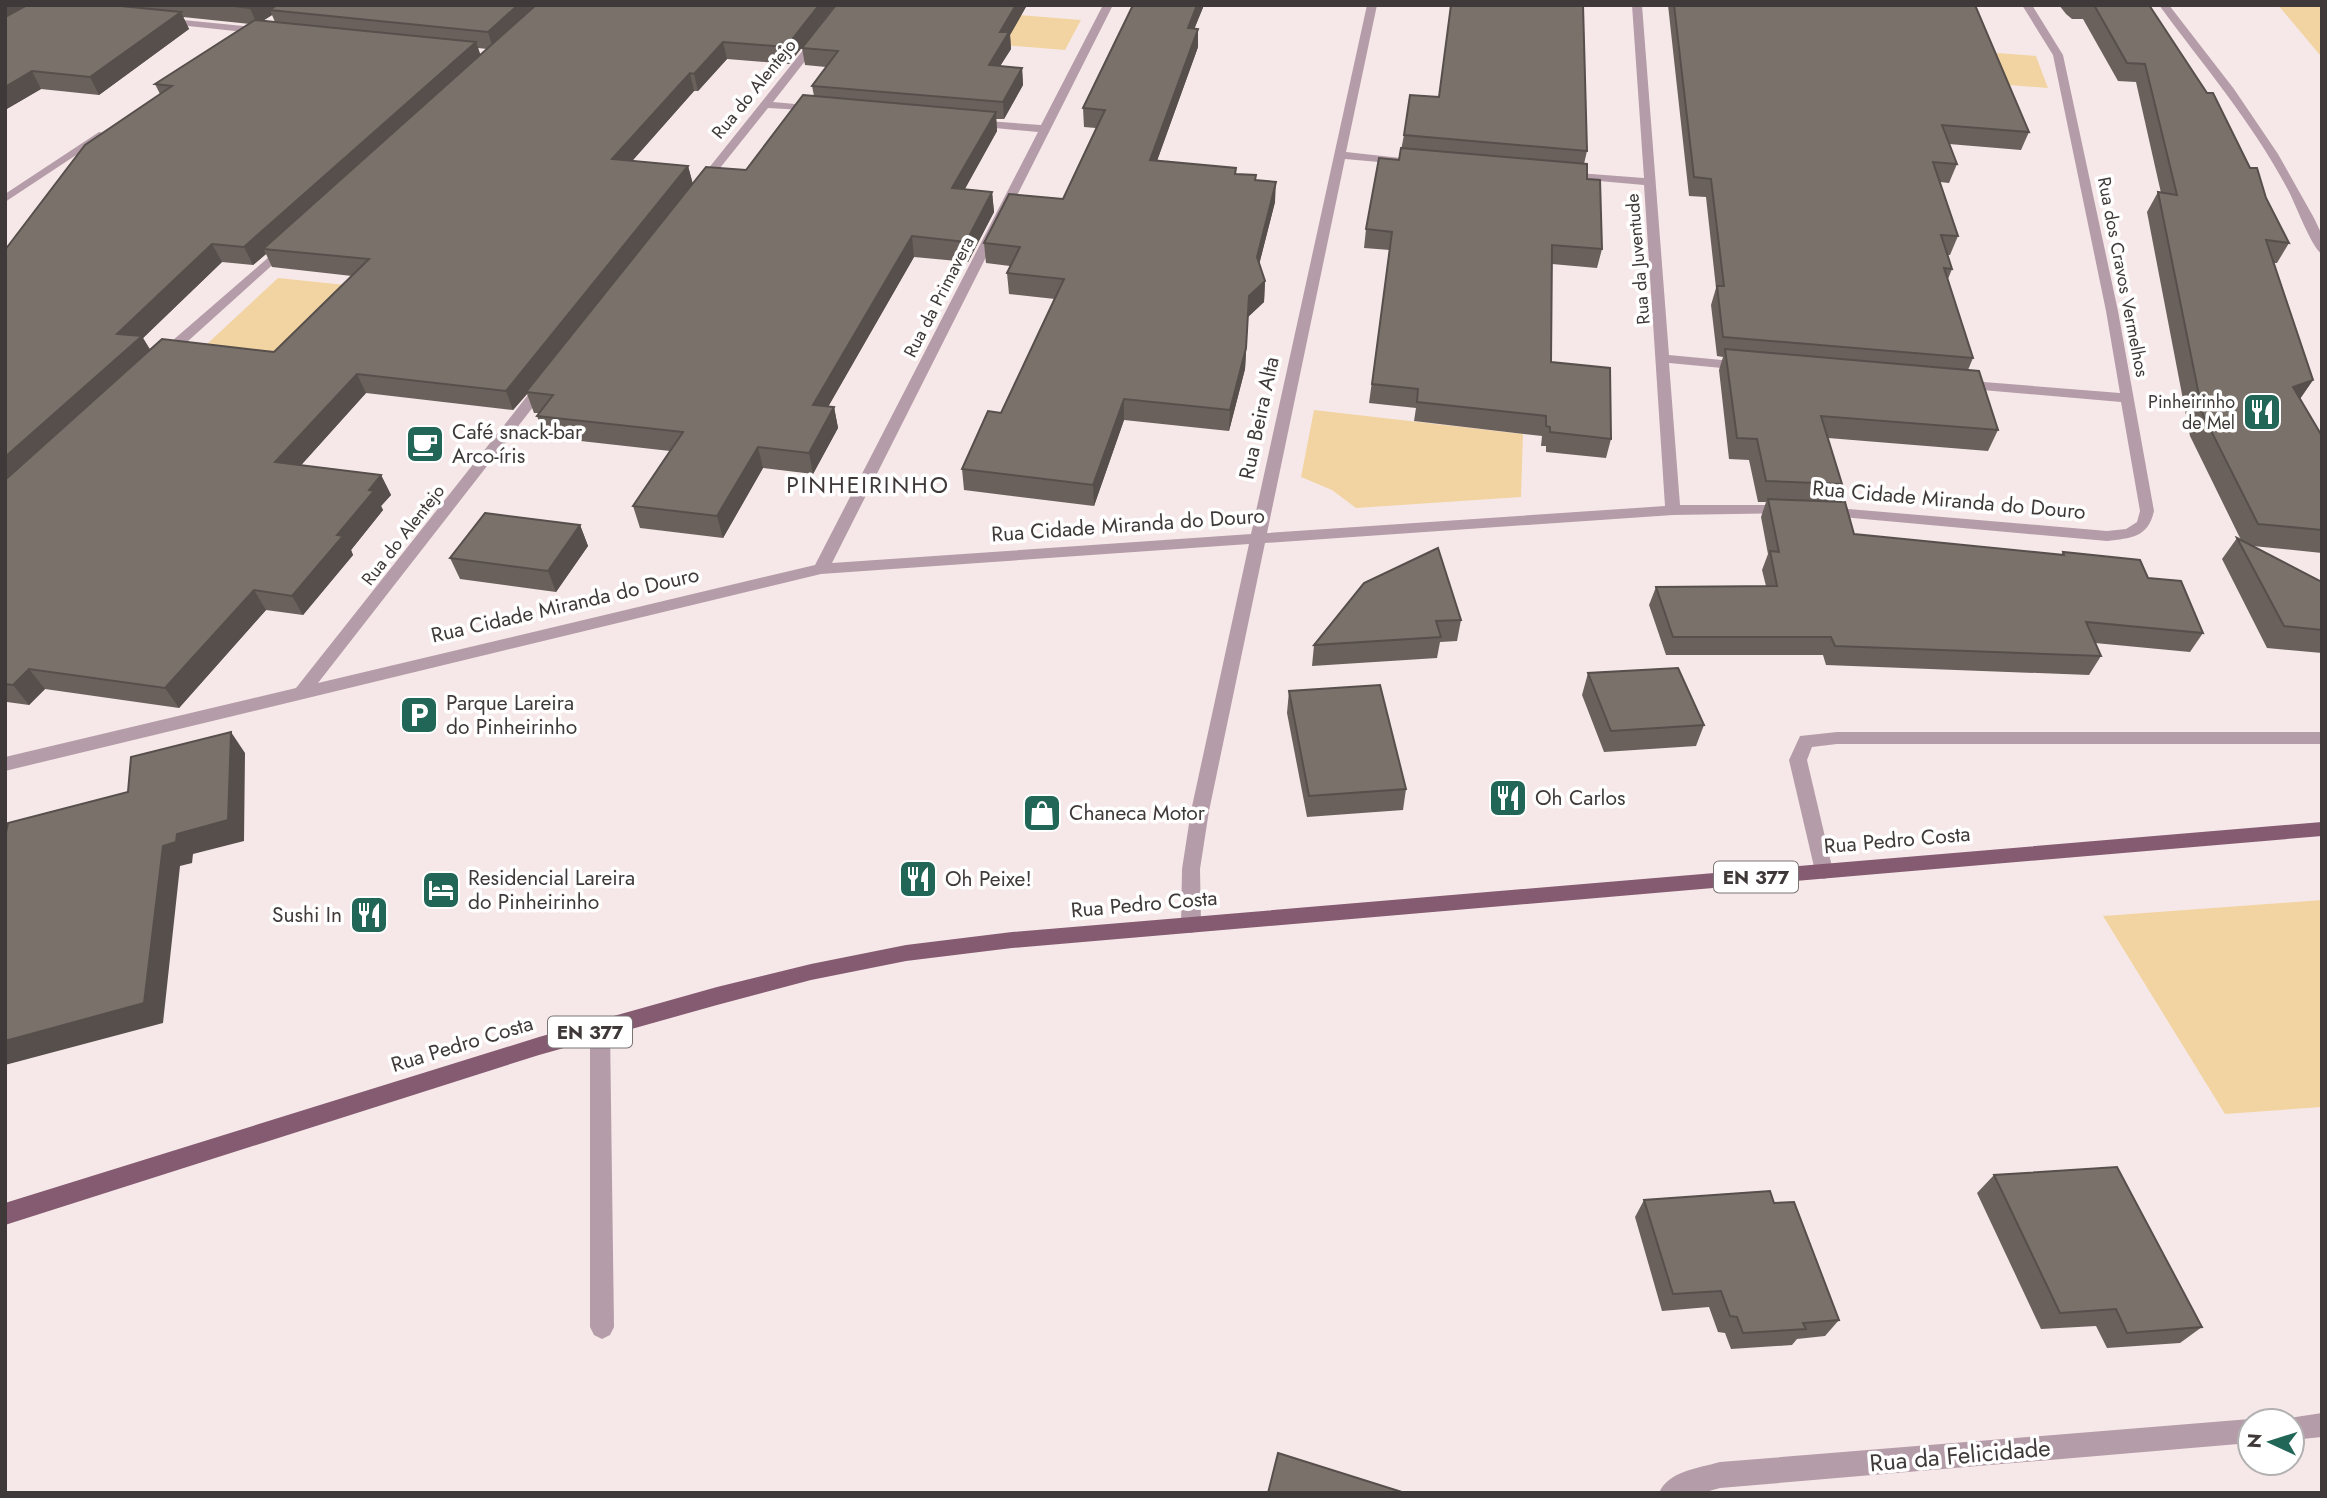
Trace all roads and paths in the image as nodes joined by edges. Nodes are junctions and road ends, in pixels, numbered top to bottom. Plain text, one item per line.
1 (844, 5) edge
2 (1108, 5) edge
3 (1373, 5) edge
4 (1637, 5) edge
5 (2027, 5) edge
6 (2164, 5) edge
7 (154, 20) edge
8 (249, 38) edge
9 (764, 104) junction
10 (831, 110) edge
11 (964, 122) edge
12 (1044, 129) junction
13 (110, 130) edge
14 (1338, 155) junction
15 (1420, 162) edge
16 (1555, 174) edge
17 (1649, 182) junction
18 (5, 199) edge
19 (687, 202) edge
20 (291, 242) edge
21 (2322, 250) edge
22 (1664, 359) junction
23 (156, 363) edge
24 (1759, 367) edge
25 (551, 376) edge
26 (1950, 383) edge
27 (2127, 398) junction
28 (1672, 510) junction
29 (1256, 539) junction
30 (821, 569) junction
31 (303, 691) junction
32 (2322, 738) edge
33 (5, 764) edge
34 (2322, 829) edge
35 (1824, 872) junction
36 (1191, 925) junction
37 (600, 1028) junction
38 (5, 1214) edge
39 (602, 1327) dead end
40 (2236, 1432) edge
41 (1672, 1493) edge

1 - 9 street, Rua do Alentejo
2 - 12 street, Rua da Primavera
3 - 14 street, Rua Beira Alta
4 - 17 street, Rua da Juventude
5 - 27 street, Rua dos Cravos Vermelhos
6 - 21 street
7 - 8 street
9 - 10 street
9 - 19 street, Rua do Alentejo
11 - 12 street
12 - 30 street, Rua da Primavera
13 - 18 street
14 - 15 street
14 - 29 street, Rua Beira Alta
16 - 17 street
17 - 22 street, Rua da Juventude
20 - 23 street
22 - 24 street
22 - 28 street, Rua da Juventude
25 - 31 street, Rua do Alentejo
26 - 27 street, Rua dos Cravos Vermelhos
27 - 28 street, Rua Cidade Miranda do Douro
28 - 29 street, Rua Cidade Miranda do Douro
29 - 30 street, Rua Cidade Miranda do Douro
29 - 36 street, Rua Beira Alta
30 - 31 street, Rua Cidade Miranda do Douro
31 - 33 street, Rua Cidade Miranda do Douro
32 - 35 street
34 - 35 main road, Rua Pedro Costa / EN 377
35 - 36 main road, Rua Pedro Costa / EN 377
36 - 37 main road, Rua Pedro Costa / EN 377
37 - 38 main road, Rua Pedro Costa / EN 377
37 - 39 street
40 - 41 street, Rua da Felicidade

